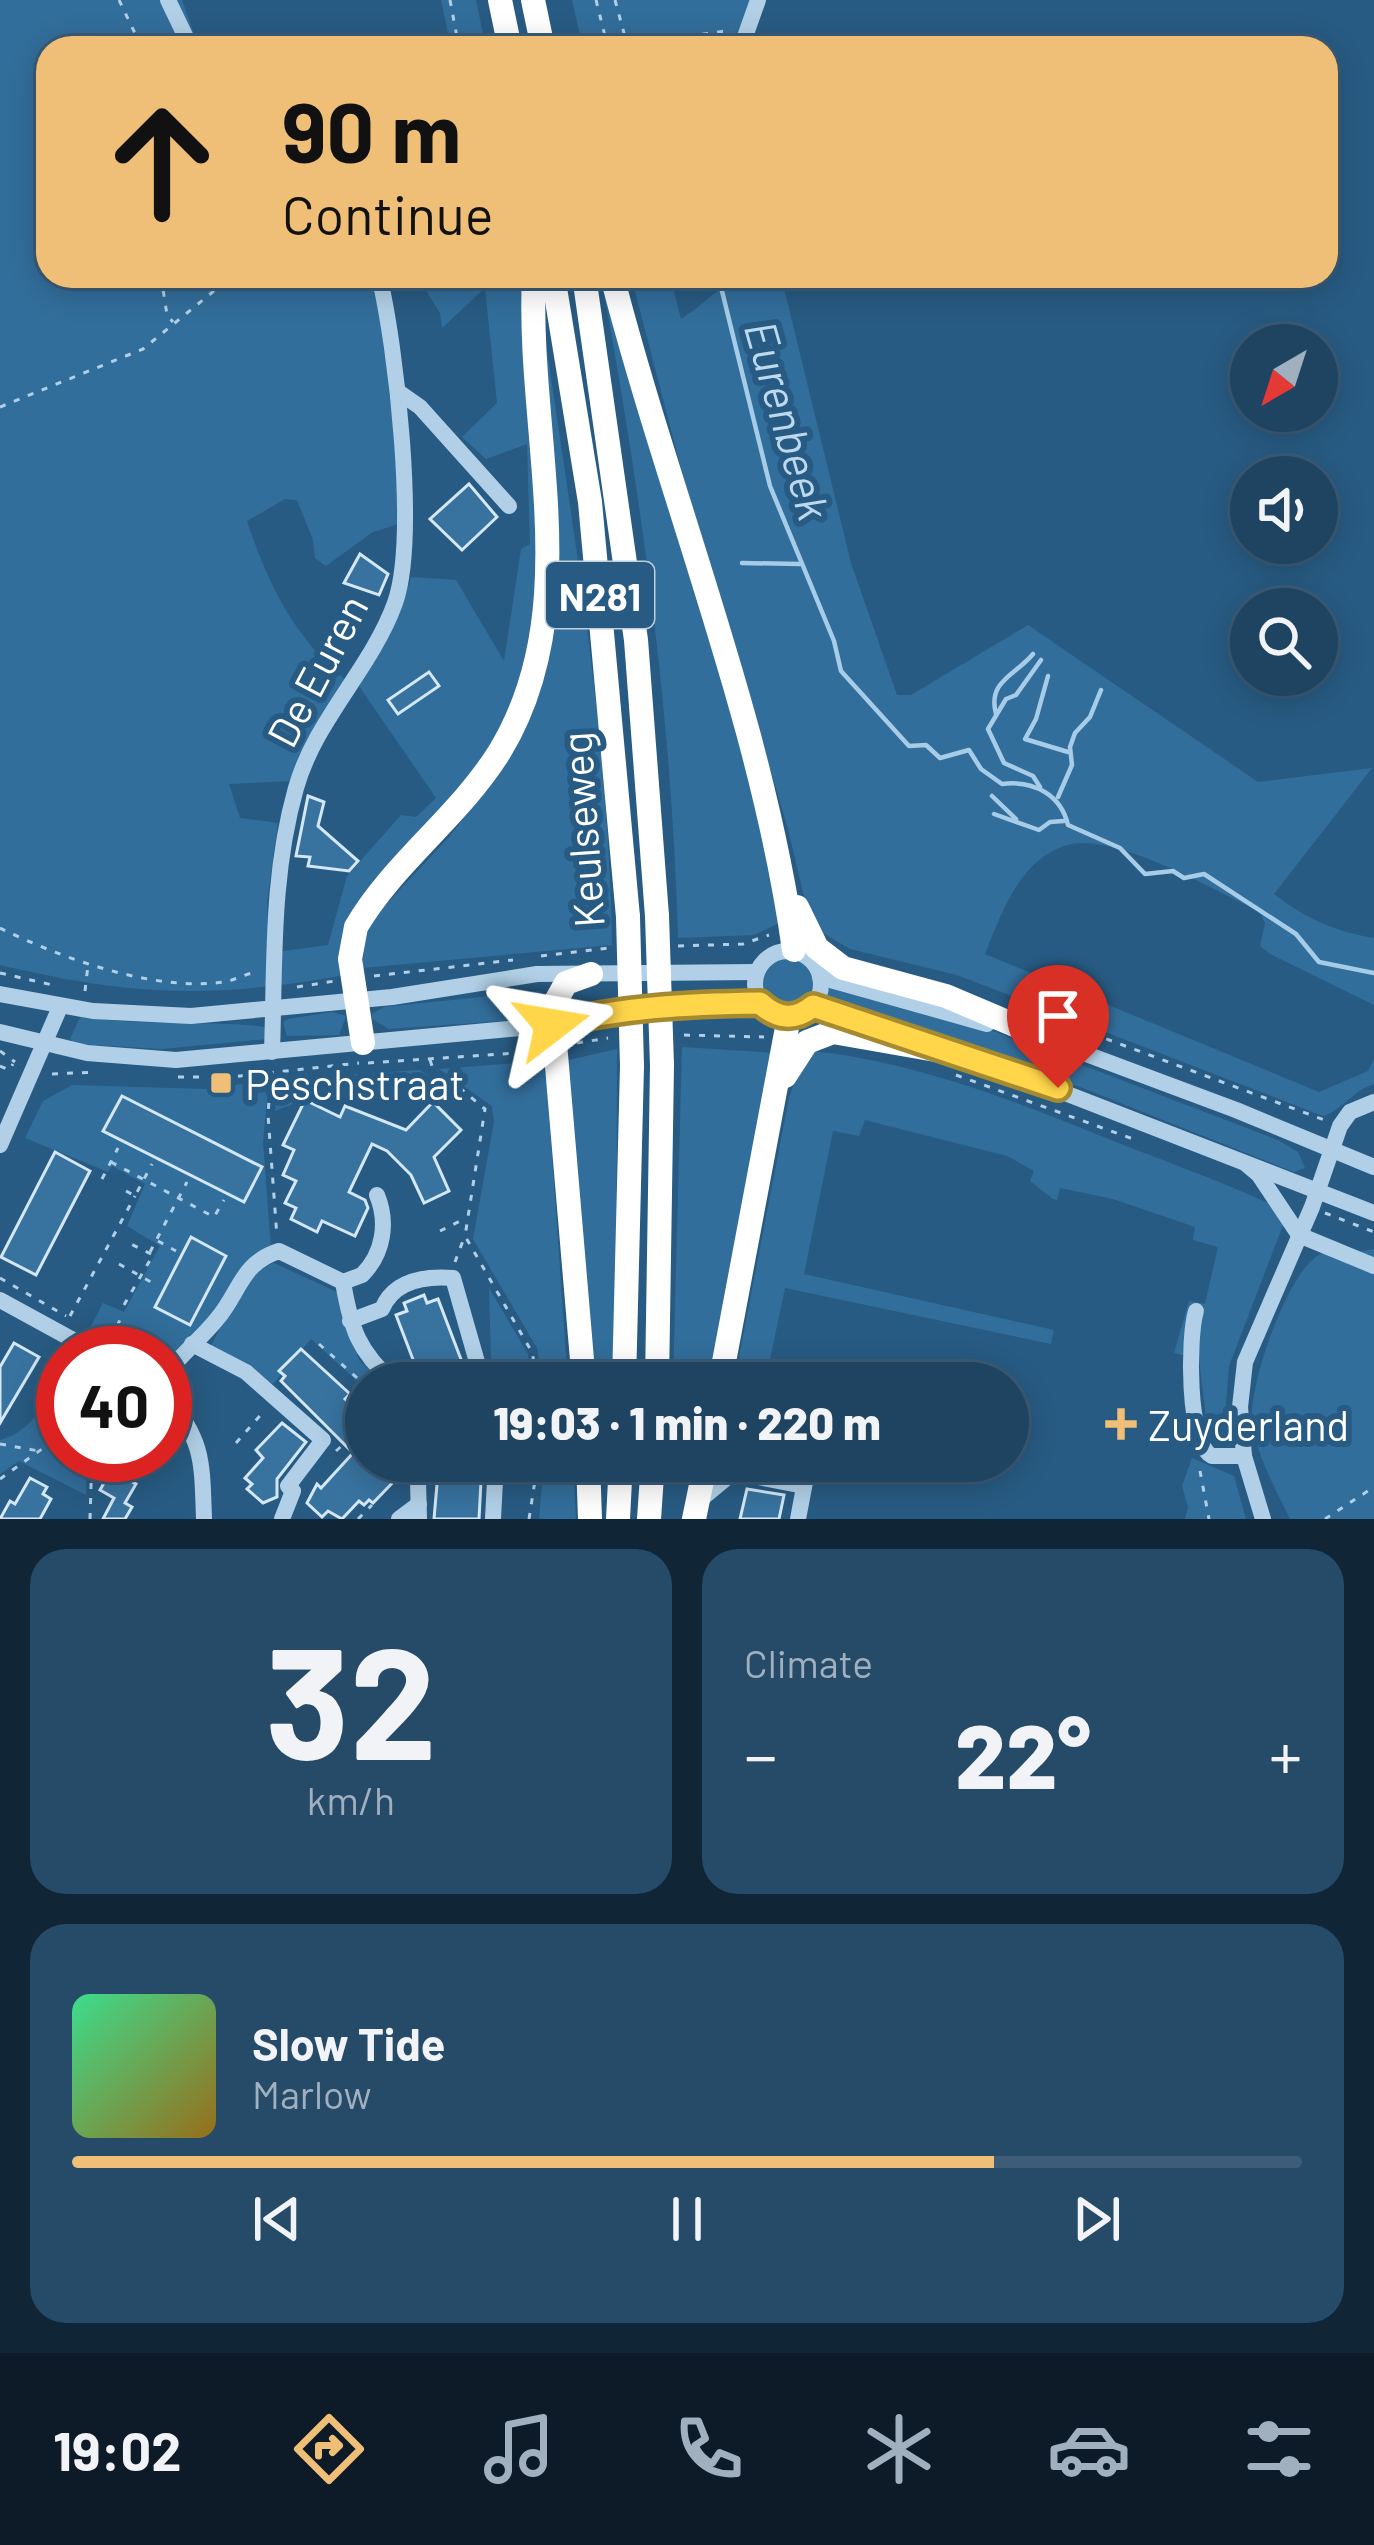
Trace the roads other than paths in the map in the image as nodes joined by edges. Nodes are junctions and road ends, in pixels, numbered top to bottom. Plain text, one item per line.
1 (168, 0) edge
2 (500, 0) edge
3 (533, 0) edge
4 (758, 0) edge
5 (185, 36) edge
6 (508, 36) edge
7 (540, 36) edge
8 (745, 36) edge
9 (381, 288) edge
10 (535, 288) edge
11 (555, 288) edge
12 (586, 288) edge
13 (616, 288) edge
14 (400, 393) junction
15 (508, 506) dead end
16 (784, 883) junction
17 (792, 941) junction
18 (756, 972) junction
19 (591, 974) junction
20 (820, 976) junction
21 (354, 989) junction
22 (0, 994) edge
23 (62, 997) junction
24 (273, 1003) junction
25 (760, 1003) junction
26 (813, 1006) junction
27 (789, 1017) junction
28 (552, 1025) junction
29 (1041, 1025) junction
30 (0, 1032) edge
31 (363, 1043) junction
32 (45, 1045) junction
33 (970, 1056) junction
34 (272, 1061) junction
35 (774, 1093) junction
36 (1374, 1102) edge
37 (0, 1144) edge
38 (1330, 1149) junction
39 (1235, 1156) junction
40 (1374, 1167) edge
41 (377, 1195) dead end
42 (1315, 1199) junction
43 (1374, 1213) edge
44 (1299, 1235) junction
45 (1374, 1266) edge
46 (343, 1282) junction
47 (0, 1300) edge
48 (1196, 1311) dead end
49 (350, 1321) junction
50 (58, 1326) edge
51 (192, 1344) joint
52 (370, 1362) edge
53 (477, 1362) edge
54 (582, 1362) edge
55 (625, 1362) edge
56 (657, 1362) edge
57 (724, 1362) edge
58 (192, 1428) edge
59 (1244, 1456) junction
60 (495, 1482) edge
61 (589, 1482) edge
62 (620, 1482) edge
63 (652, 1482) edge
64 (701, 1482) edge
65 (717, 1482) edge
66 (785, 1482) edge
67 (805, 1482) edge
68 (804, 1486) junction
69 (419, 1511) edge
70 (695, 1512) edge
71 (204, 1519) edge
72 (282, 1519) edge
73 (399, 1519) edge
74 (493, 1519) edge
75 (590, 1519) edge
76 (618, 1519) edge
77 (649, 1519) edge
78 (799, 1519) edge
79 (1263, 1519) edge

1 - 5 street
2 - 6 highway
3 - 7 highway
4 - 8 street
9 - 14 street, De Euren
10 - 21 highway, N281
11 - 55 highway, Keulseweg / N281, bridge
12 - 56 highway, Keulseweg / N281, bridge
13 - 16 highway, N281
14 - 15 street
14 - 24 street, De Euren
16 - 17 highway, N281
16 - 29 highway, N281
17 - 18 street
17 - 20 street
18 - 19 street
18 - 25 street
19 - 21 street
19 - 28 highway
20 - 26 street
20 - 29 street
21 - 24 street
21 - 31 highway, N281
22 - 23 street
23 - 24 street
23 - 32 street
24 - 34 street, De Euren
25 - 27 street
25 - 28 street
26 - 27 street
26 - 33 street
27 - 35 highway
28 - 31 street
28 - 54 highway
29 - 38 street
30 - 32 street
31 - 34 street
32 - 34 street
32 - 37 street
33 - 35 highway
33 - 39 street
35 - 57 highway
36 - 38 street
38 - 40 street
38 - 42 street
39 - 42 street
39 - 44 street
41 - 46 street
42 - 43 street
42 - 44 street
44 - 45 street
44 - 59 street
46 - 49 street
46 - 51 street
47 - 50 street
48 - 59 street
49 - 52 street
49 - 53 street
51 - 72 street
58 - 71 street
59 - 79 street
60 - 74 street
61 - 75 highway
62 - 76 highway
63 - 77 highway
64 - 70 highway
65 - 70 street
66 - 68 street
67 - 68 street
68 - 78 street
69 - 73 street

